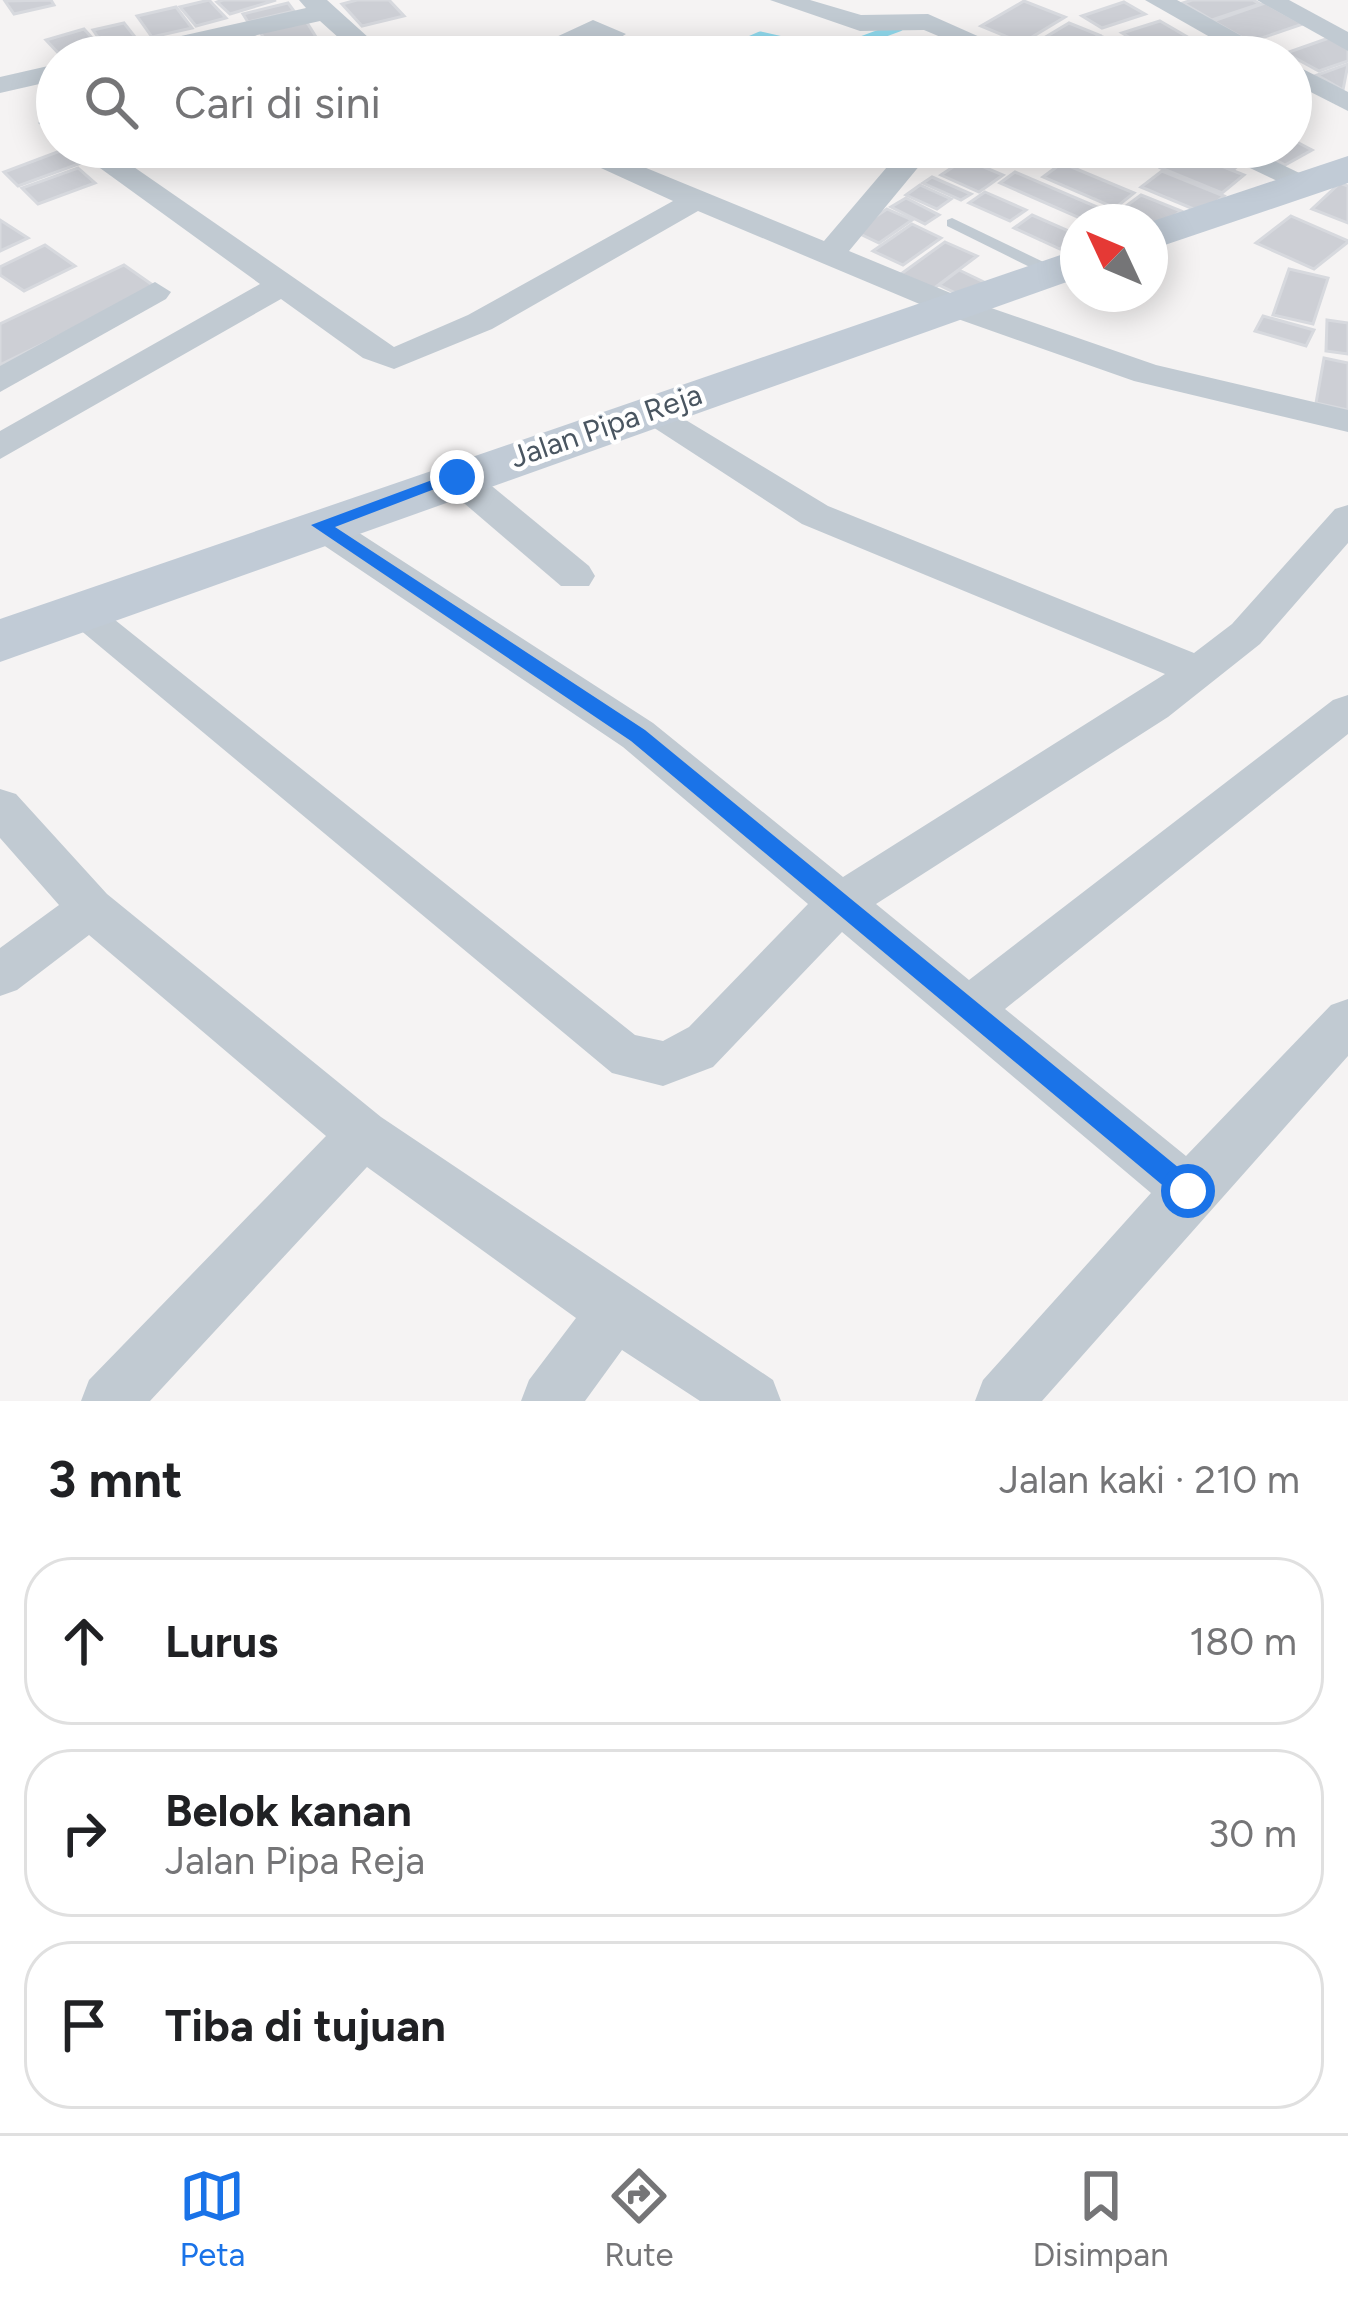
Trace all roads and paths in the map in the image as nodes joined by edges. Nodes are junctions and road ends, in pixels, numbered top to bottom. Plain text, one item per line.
1 (783, 0) edge
2 (1158, 0) edge
3 (1270, 0) edge
4 (321, 4) edge
5 (613, 34) dead end
6 (202, 36) edge
7 (354, 36) edge
8 (574, 36) edge
9 (959, 36) edge
10 (1225, 36) edge
11 (1348, 43) edge
12 (36, 77) edge
13 (1312, 83) edge
14 (0, 85) edge
15 (1348, 103) edge
16 (116, 168) edge
17 (621, 168) edge
18 (902, 168) edge
19 (1335, 175) edge
20 (698, 200) junction
21 (952, 223) dead end
22 (1168, 231) edge
23 (830, 254) junction
24 (1060, 265) edge
25 (1060, 269) edge
26 (284, 284) junction
27 (155, 292) dead end
28 (953, 306) junction
29 (0, 381) edge
30 (651, 410) junction
31 (1348, 421) edge
32 (0, 447) edge
33 (457, 477) junction
34 (1348, 518) edge
35 (320, 525) junction
36 (575, 577) dead end
37 (81, 614) junction
38 (0, 641) edge
39 (1199, 671) junction
40 (1348, 711) edge
41 (0, 806) edge
42 (838, 904) junction
43 (90, 908) junction
44 (0, 975) edge
45 (967, 1010) junction
46 (1342, 1038) edge
47 (363, 1134) junction
48 (1188, 1191) junction
49 (615, 1312) junction
50 (110, 1401) edge
51 (550, 1401) edge
52 (752, 1401) edge
53 (1004, 1401) edge

1 - 9 street
2 - 10 street
3 - 11 street
4 - 6 street
4 - 7 street
5 - 8 street
12 - 14 street
13 - 15 street
16 - 26 street
17 - 20 street
18 - 23 street
19 - 22 street
20 - 23 street
20 - 26 street
21 - 24 lane
23 - 28 street
25 - 28 street, Jalan Pipa Reja
26 - 32 street
27 - 29 street
28 - 30 street, Jalan Pipa Reja
28 - 31 street
30 - 33 street, Jalan Pipa Reja
30 - 39 street
33 - 35 street, Jalan Pipa Reja
33 - 36 street
34 - 39 street
35 - 37 street, Jalan Pipa Reja
35 - 42 street
37 - 38 street, Jalan Pipa Reja
37 - 42 street
39 - 42 street
40 - 45 street
41 - 43 street
42 - 45 street
43 - 44 street
43 - 47 street
45 - 48 street
46 - 48 street
47 - 49 street
47 - 50 street
48 - 53 street
49 - 51 street
49 - 52 street

